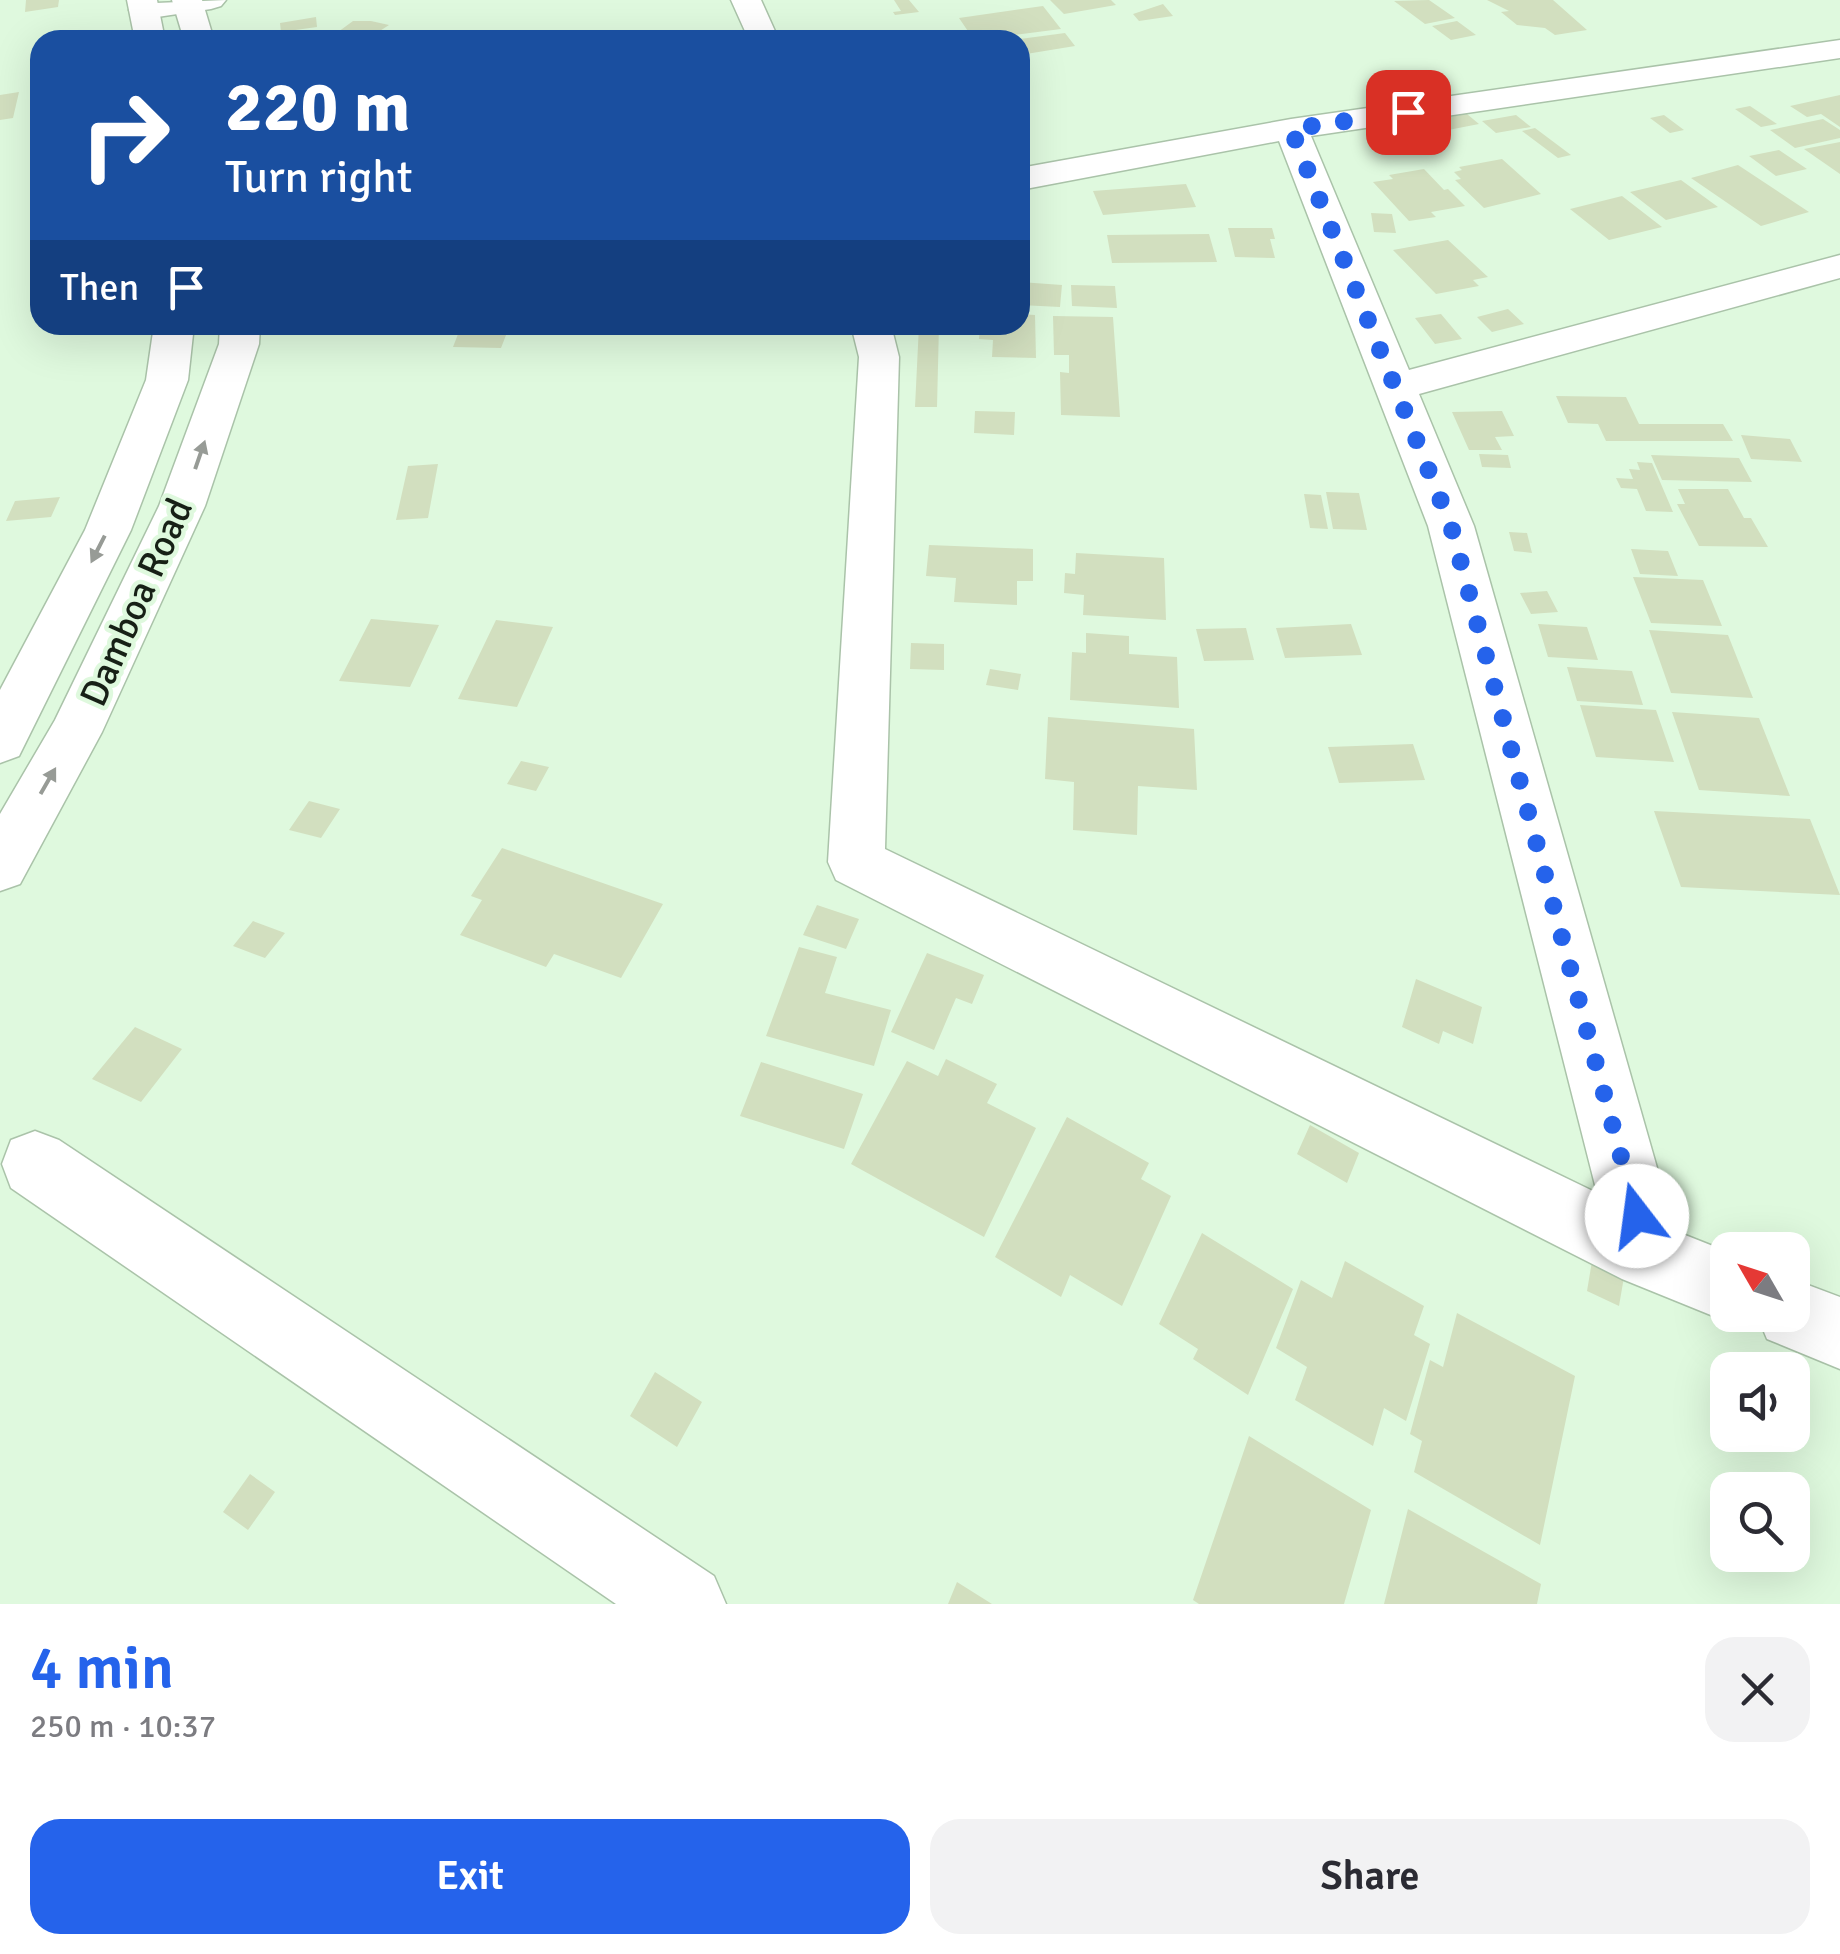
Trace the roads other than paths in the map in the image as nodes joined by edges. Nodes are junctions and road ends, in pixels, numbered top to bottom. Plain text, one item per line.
1 (211, 0) edge
2 (746, 0) edge
3 (187, 1) edge
4 (145, 17) edge
5 (195, 30) edge
6 (760, 30) edge
7 (1840, 49) edge
8 (1291, 129) junction
9 (1030, 177) edge
10 (1840, 266) edge
11 (173, 335) edge
12 (239, 335) edge
13 (873, 335) edge
14 (1396, 387) junction
15 (76, 732) junction
16 (1, 739) edge
17 (0, 866) edge
18 (35, 1164) dead end
19 (1648, 1254) junction
20 (1710, 1280) edge
21 (1810, 1321) edge
22 (1840, 1333) edge
23 (686, 1604) edge

1 - 3 street
2 - 6 street
3 - 4 street
3 - 5 street
7 - 8 street
8 - 9 street
8 - 14 street
10 - 14 street
11 -> 16 street, Damboa Road
15 -> 12 street, Damboa Road
13 - 19 street
14 - 19 street
15 - 16 street
17 -> 15 street, Damboa Road
18 - 23 street
19 - 20 street
21 - 22 street

